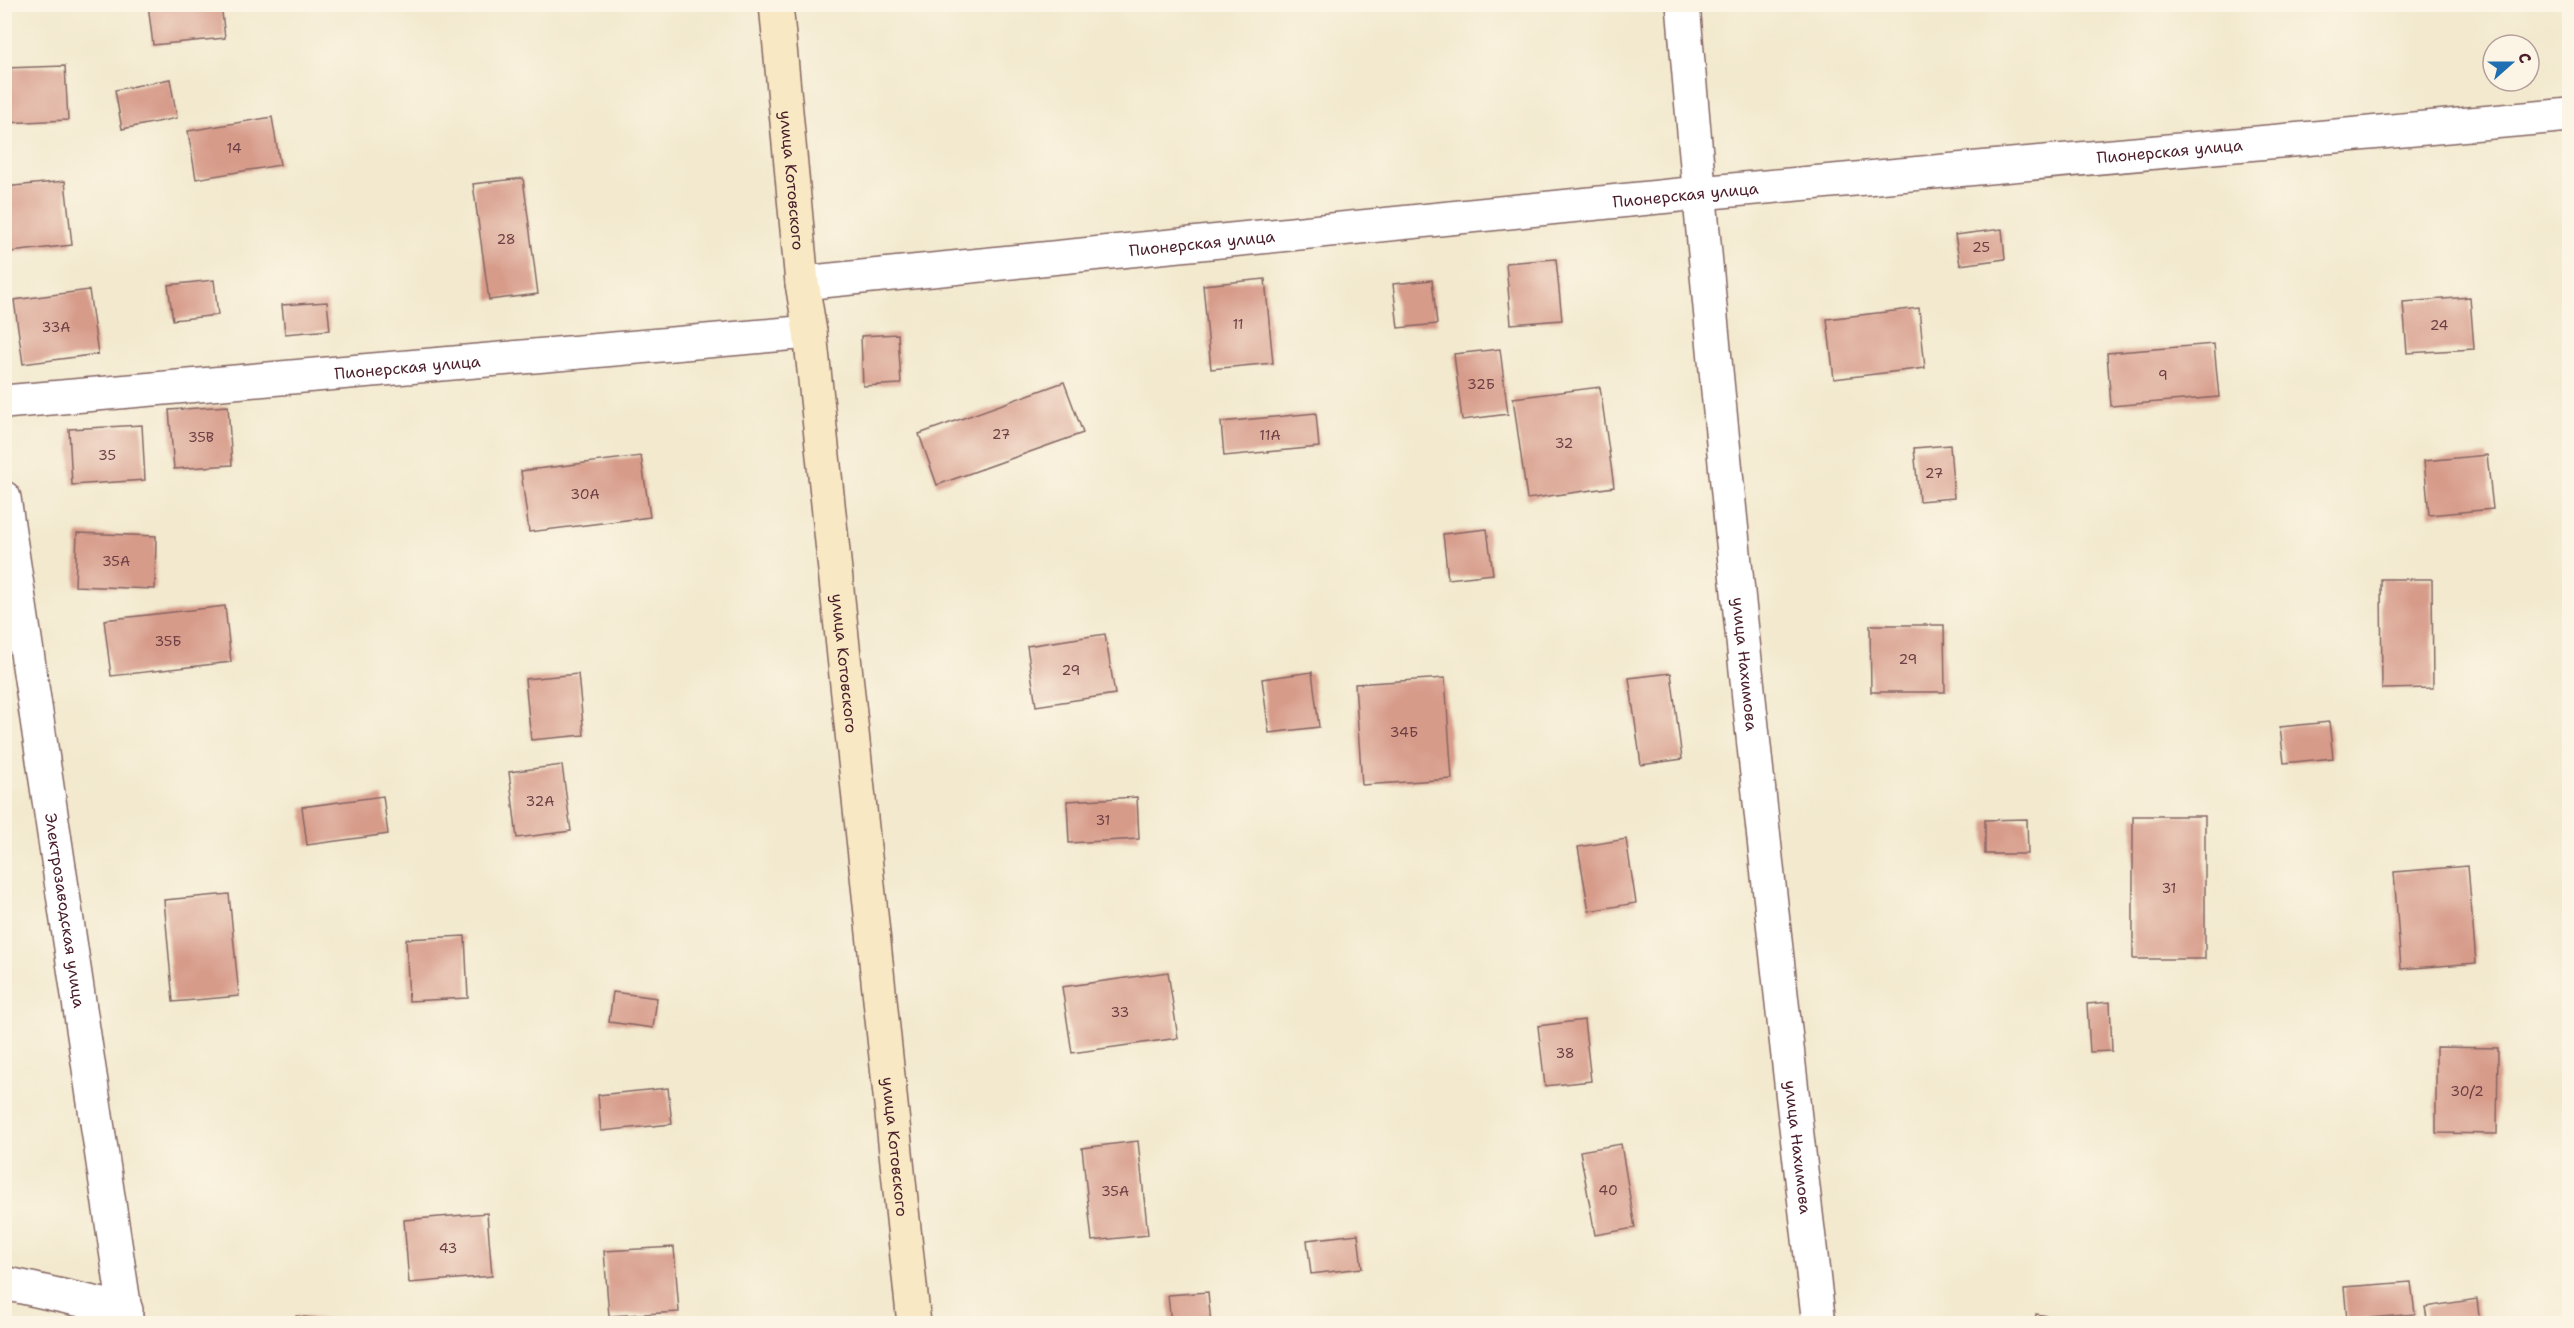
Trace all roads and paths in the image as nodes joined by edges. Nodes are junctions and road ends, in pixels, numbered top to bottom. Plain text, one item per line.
1 (776, 4) edge
2 (1683, 4) edge
3 (2570, 115) edge
4 (1699, 193) junction
5 (802, 283) junction
6 (810, 332) junction
7 (4, 402) edge
8 (4, 498) edge
9 (4, 1283) edge
10 (127, 1317) edge
11 (914, 1323) edge
12 (1819, 1323) edge

1 - 5 main road, улица Котовского
2 - 4 street, улица Нахимова
3 - 4 street, Пионерская улица
4 - 5 street, Пионерская улица
4 - 12 street, улица Нахимова
5 - 6 main road, улица Котовского
6 - 7 street, Пионерская улица
6 - 11 main road, улица Котовского
8 - 10 street, Электрозаводская улица
9 - 10 street

